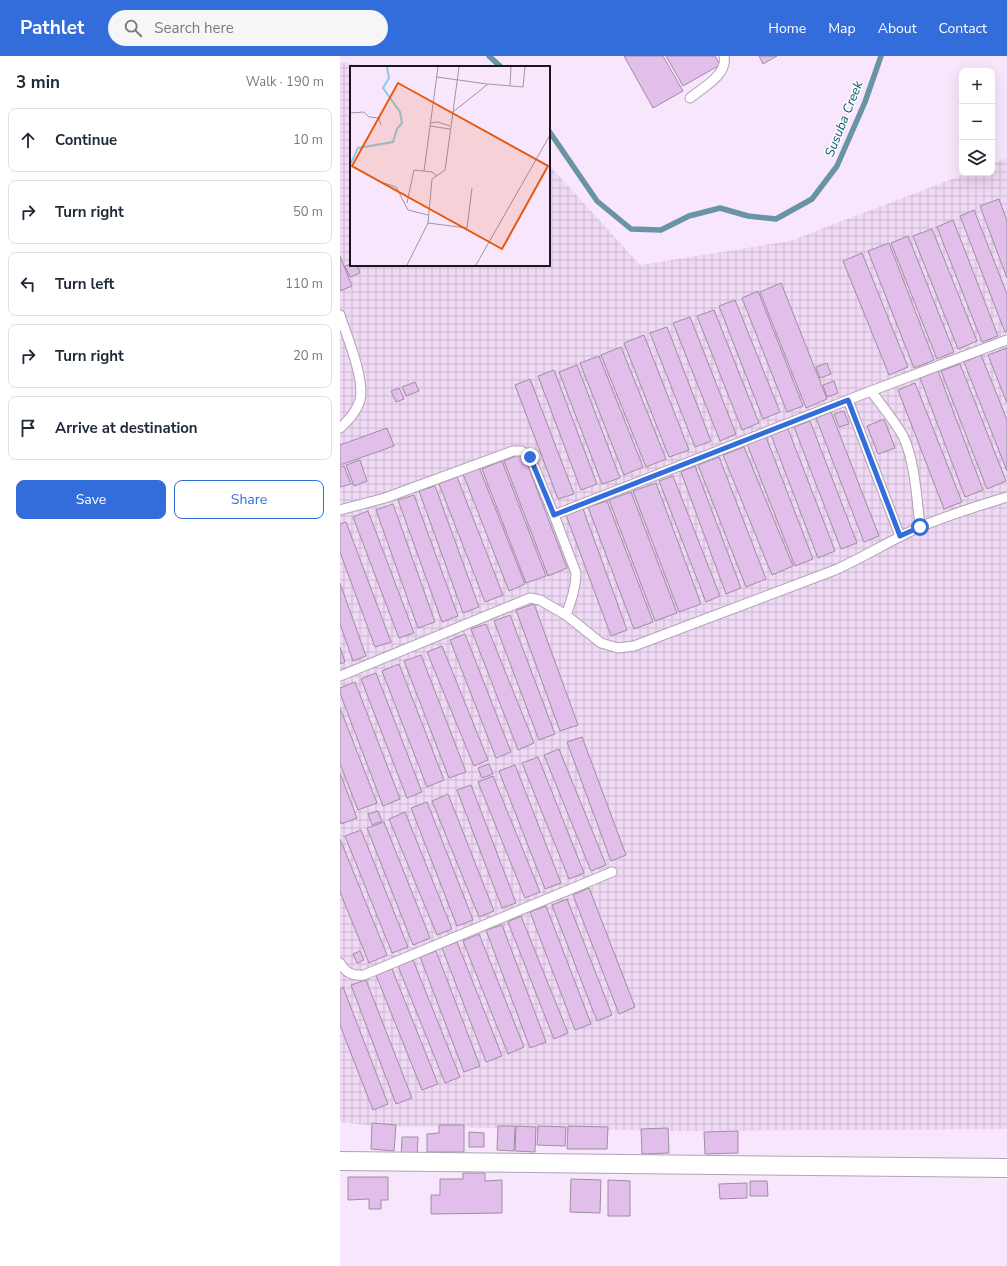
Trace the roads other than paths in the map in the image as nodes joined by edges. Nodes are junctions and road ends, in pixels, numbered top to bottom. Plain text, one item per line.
1 (724, 56) edge
2 (690, 98) dead end
3 (340, 315) edge
4 (1007, 340) edge
5 (871, 391) junction
6 (848, 400) junction
7 (340, 428) edge
8 (1007, 497) edge
9 (340, 510) edge
10 (554, 515) junction
11 (920, 527) junction
12 (900, 536) junction
13 (566, 615) junction
14 (340, 676) edge
15 (612, 872) dead end
16 (340, 963) edge
17 (340, 1161) edge
18 (1007, 1168) edge

1 - 2 lane
3 - 7 lane
4 - 5 lane
5 - 6 lane
5 - 11 lane
6 - 10 lane
6 - 12 lane
8 - 11 lane
9 - 10 lane
10 - 13 lane
11 - 12 lane
12 - 13 lane
13 - 14 lane
15 - 16 lane
17 - 18 street

